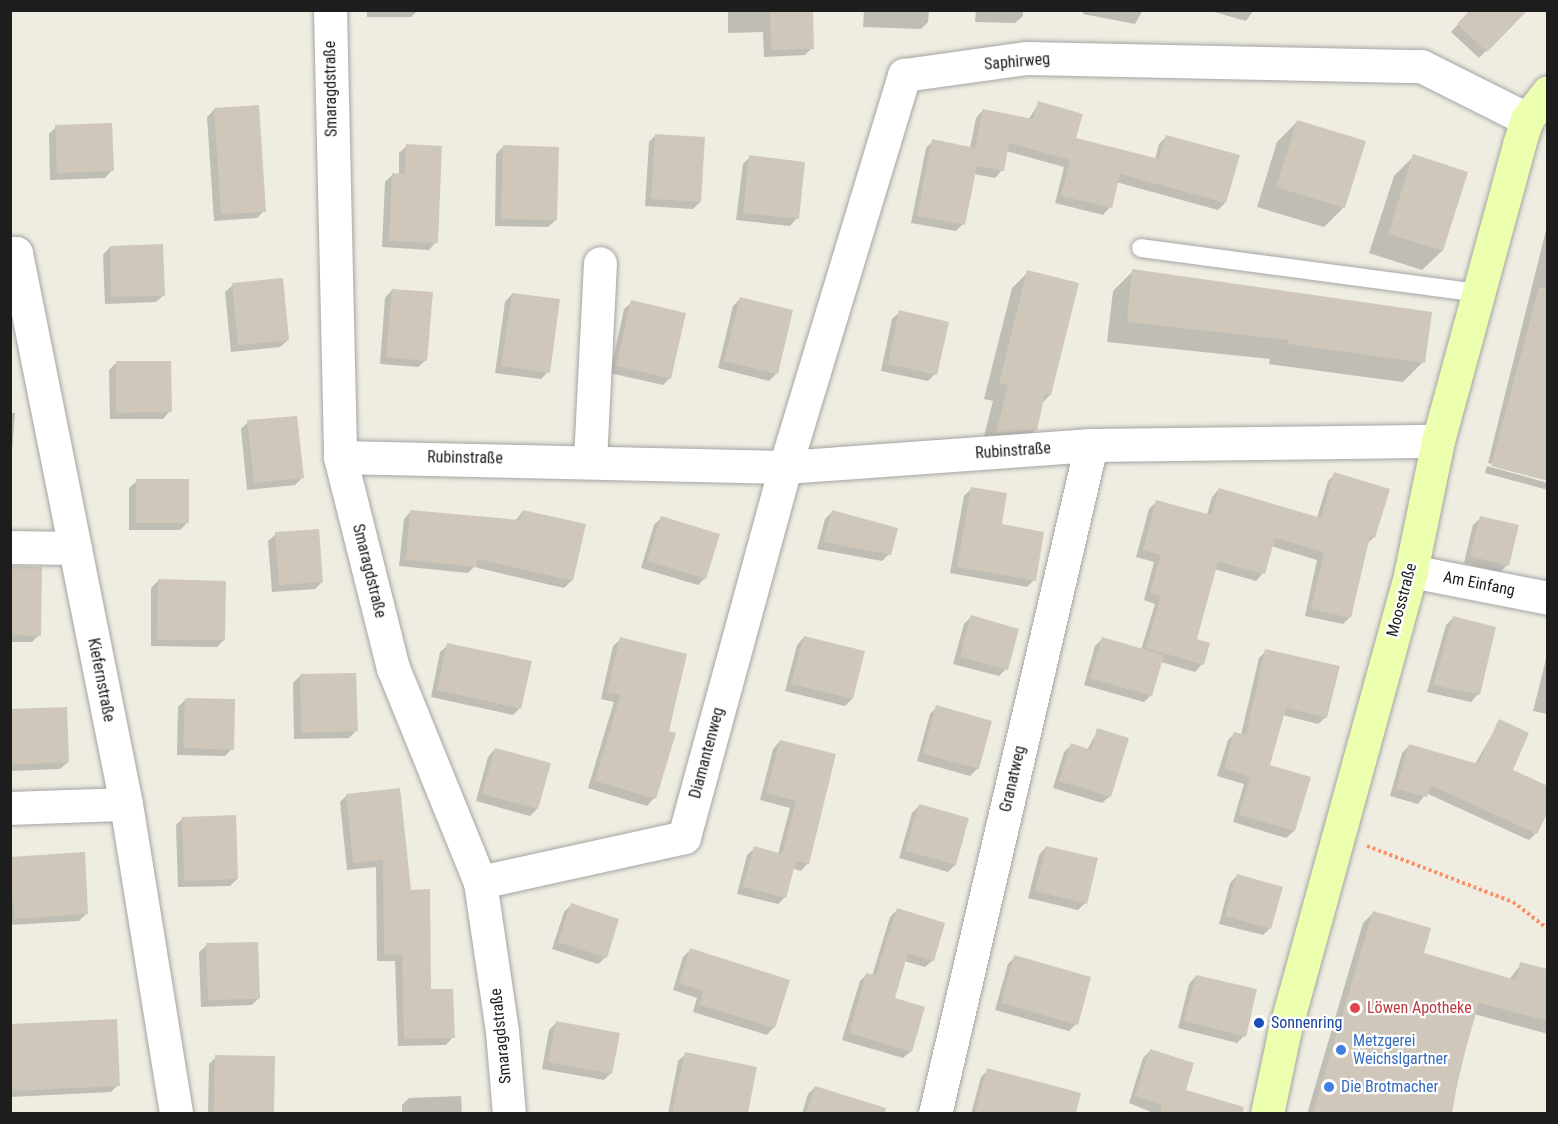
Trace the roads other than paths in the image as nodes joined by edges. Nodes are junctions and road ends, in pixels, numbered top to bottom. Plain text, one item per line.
1 (330, 10) edge
2 (1548, 92) edge
3 (1527, 119) junction
4 (1141, 248) dead end
5 (10, 254) edge
6 (600, 263) dead end
7 (1478, 292) junction
8 (1438, 441) junction
9 (1091, 445) junction
10 (340, 457) junction
11 (590, 460) junction
12 (785, 467) junction
13 (10, 547) edge
14 (75, 548) junction
15 (1411, 571) junction
16 (1548, 598) edge
17 (126, 804) junction
18 (10, 808) edge
19 (480, 882) junction
20 (176, 1113) edge
21 (509, 1113) edge
22 (934, 1113) edge
23 (1267, 1113) edge

1 - 10 street, Smaragdstraße
2 - 3 street, Moosstraße
3 - 7 street, Moosstraße
3 - 12 street, Saphirweg
4 - 7 lane
5 - 14 street, Kiefernstraße
6 - 11 street
7 - 8 street, Moosstraße
8 - 9 street, Rubinstraße
8 - 15 street, Moosstraße
9 - 12 street, Rubinstraße
9 - 22 street, Granatweg
10 - 11 street, Rubinstraße
10 - 19 street, Smaragdstraße
11 - 12 street, Rubinstraße
12 - 19 street, Diamantenweg
13 - 14 street
14 - 17 street, Kiefernstraße
15 - 16 street, Am Einfang
15 - 23 street, Moosstraße
17 - 18 street
17 - 20 street, Kiefernstraße
19 - 21 street, Smaragdstraße

